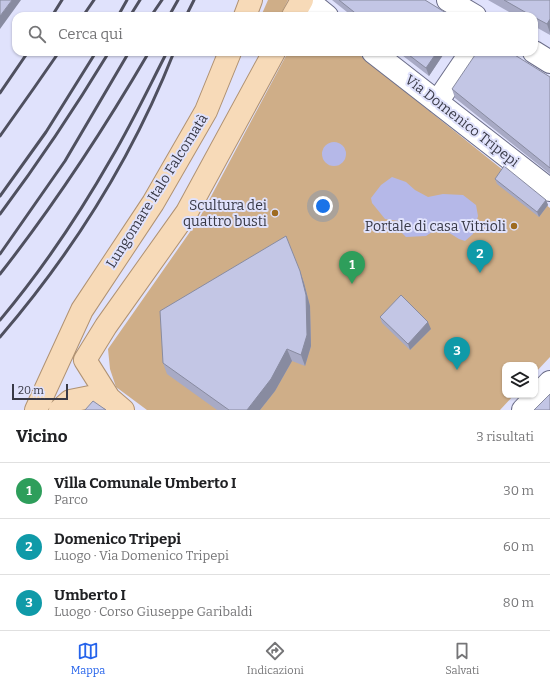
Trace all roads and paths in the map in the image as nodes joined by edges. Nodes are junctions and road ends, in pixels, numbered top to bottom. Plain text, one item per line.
1 (251, 0) edge
2 (302, 0) edge
3 (307, 0) edge
4 (448, 0) edge
5 (246, 12) edge
6 (295, 12) edge
7 (322, 12) edge
8 (468, 12) edge
9 (538, 54) edge
10 (228, 56) edge
11 (272, 56) edge
12 (378, 56) edge
13 (468, 56) edge
14 (550, 62) edge
15 (436, 102) junction
16 (206, 111) junction
17 (234, 125) junction
18 (550, 190) edge
19 (550, 382) edge
20 (116, 404) edge
21 (36, 410) edge
22 (60, 410) edge
23 (523, 410) edge

1 - 5 main road
2 - 6 main road
3 - 7 street
4 - 8 street
9 - 14 street
10 - 16 main road, Lungomare Italo Falcomatà
11 - 17 main road
12 - 15 street, Via Domenico Tripepi
13 - 15 street
15 - 18 street, Via Domenico Tripepi
16 - 17 main road
16 - 21 main road, Lungomare Italo Falcomatà
17 - 20 main road
19 - 23 street
20 - 22 main road

